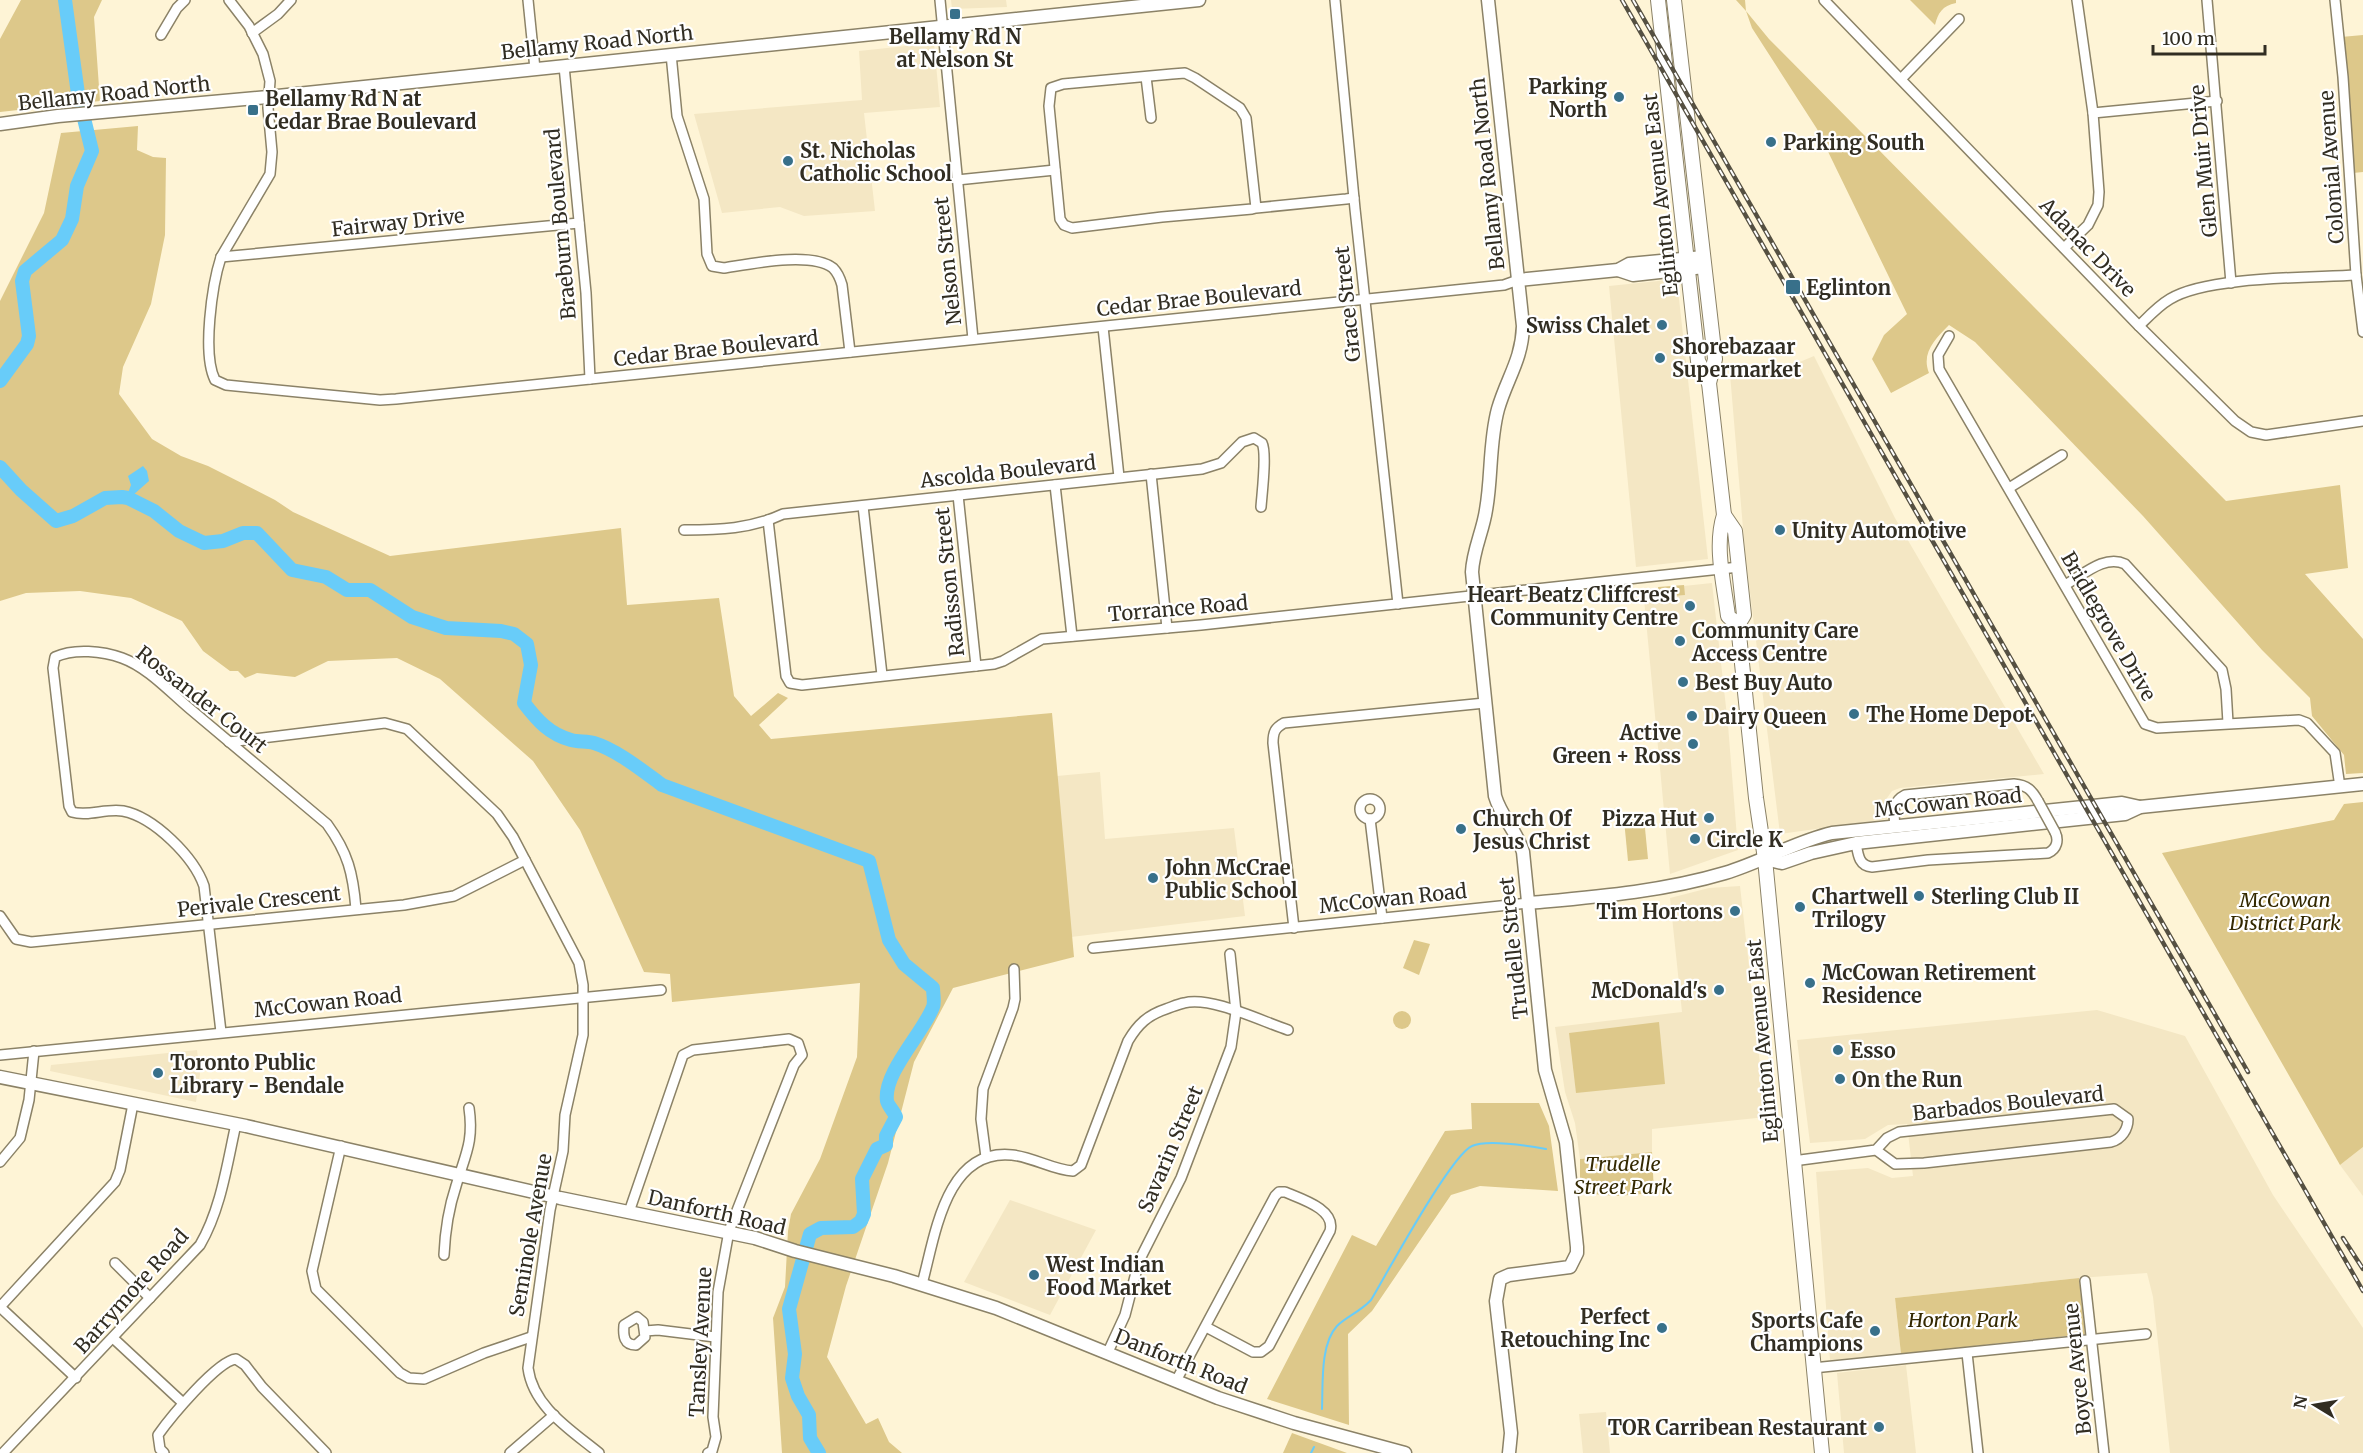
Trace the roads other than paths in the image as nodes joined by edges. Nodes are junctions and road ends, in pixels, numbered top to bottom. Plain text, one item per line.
1 (185, 0) edge
2 (229, 0) edge
3 (291, 0) edge
4 (528, 0) edge
5 (940, 0) edge
6 (1199, 0) edge
7 (1335, 0) edge
8 (1488, 0) edge
9 (1658, 0) edge
10 (1674, 0) edge
11 (1824, 0) edge
12 (2077, 0) edge
13 (2207, 0) edge
14 (2334, 0) edge
15 (1959, 19) dead end
16 (942, 26) junction
17 (252, 33) junction
18 (161, 35) dead end
19 (670, 54) junction
20 (564, 66) junction
21 (535, 69) junction
22 (1146, 77) junction
23 (1901, 79) junction
24 (268, 97) junction
25 (2217, 101) junction
26 (2093, 113) junction
27 (1151, 118) dead end
28 (0, 124) edge
29 (1055, 170) junction
30 (957, 180) junction
31 (1354, 198) junction
32 (1256, 208) junction
33 (579, 223) junction
34 (2064, 248) junction
35 (221, 257) junction
36 (1704, 262) junction
37 (1687, 264) junction
38 (2356, 275) junction
39 (1518, 280) junction
40 (2231, 283) junction
41 (1365, 299) junction
42 (2362, 311) edge
43 (2139, 326) junction
44 (1103, 327) junction
45 (2363, 333) edge
46 (1949, 336) dead end
47 (973, 339) junction
48 (850, 352) junction
49 (590, 379) junction
50 (1709, 384) junction
51 (2363, 421) edge
52 (2062, 455) dead end
53 (1151, 474) junction
54 (1119, 477) junction
55 (1055, 485) junction
56 (2009, 488) junction
57 (958, 495) junction
58 (863, 506) junction
59 (1261, 507) dead end
60 (1724, 515) junction
61 (768, 520) junction
62 (684, 530) dead end
63 (1739, 567) junction
64 (1722, 569) junction
65 (2065, 585) junction
66 (1475, 595) junction
67 (1398, 604) junction
68 (1738, 625) junction
69 (1167, 628) junction
70 (1072, 636) junction
71 (976, 666) junction
72 (882, 675) junction
73 (1485, 703) junction
74 (2229, 723) junction
75 (229, 742) junction
76 (2363, 784) edge
77 (2340, 787) junction
78 (2140, 807) junction
79 (1370, 819) dead end
80 (1895, 827) junction
81 (1856, 843) junction
82 (1765, 859) junction
83 (525, 860) junction
84 (1529, 903) junction
85 (356, 909) junction
86 (0, 916) edge
87 (1382, 918) junction
88 (208, 924) junction
89 (1294, 928) junction
90 (1094, 948) dead end
91 (1230, 954) dead end
92 (1014, 969) dead end
93 (661, 990) dead end
94 (583, 997) junction
95 (1236, 1012) junction
96 (1288, 1030) dead end
97 (221, 1032) junction
98 (34, 1051) junction
99 (0, 1055) edge
100 (0, 1077) edge
101 (32, 1083) junction
102 (133, 1104) junction
103 (469, 1108) dead end
104 (236, 1124) junction
105 (341, 1146) junction
106 (1876, 1150) junction
107 (986, 1157) junction
108 (1793, 1161) junction
109 (0, 1162) edge
110 (460, 1173) junction
111 (552, 1196) junction
112 (629, 1212) junction
113 (729, 1231) junction
114 (444, 1256) dead end
115 (115, 1263) dead end
116 (2085, 1281) dead end
117 (922, 1284) junction
118 (150, 1298) junction
119 (0, 1307) edge
120 (1206, 1327) junction
121 (645, 1331) dead end
122 (2146, 1334) dead end
123 (531, 1337) junction
124 (715, 1337) junction
125 (113, 1338) junction
126 (2092, 1341) junction
127 (1108, 1352) junction
128 (1967, 1353) junction
129 (1813, 1368) junction
130 (76, 1378) junction
131 (1176, 1381) junction
132 (183, 1403) junction
133 (554, 1415) junction
134 (3, 1453) edge
135 (164, 1453) edge
136 (326, 1453) edge
137 (510, 1453) edge
138 (599, 1453) edge
139 (708, 1453) edge
140 (1405, 1453) edge
141 (1509, 1453) edge
142 (1822, 1453) edge
143 (1978, 1453) edge
144 (2104, 1453) edge

1 - 18 street
2 - 17 street, Cedar Brae Boulevard
3 - 17 street
4 - 21 street
5 - 16 street, Nelson Street
6 - 16 street, Bellamy Road North
7 - 31 street, Grace Street
8 - 39 street, Bellamy Road North
9 - 37 main road, Eglinton Avenue East
10 - 36 main road, Eglinton Avenue East
11 - 23 street, Adanac Drive
12 - 26 street
13 - 25 street, Glen Muir Drive
14 - 38 street, Colonial Avenue
15 - 23 street
16 - 19 street, Bellamy Road North
16 - 30 street, Nelson Street
17 - 24 street, Cedar Brae Boulevard
19 - 20 street, Bellamy Road North
19 - 48 street
20 - 21 street, Bellamy Road North
20 - 33 street, Braeburn Boulevard
21 - 24 street, Bellamy Road North
22 - 27 street
22 - 29 street
22 - 32 street
23 - 34 street, Adanac Drive
24 - 28 street, Bellamy Road North
24 - 35 street, Cedar Brae Boulevard
25 - 26 street
25 - 40 street, Glen Muir Drive
26 - 34 street
29 - 30 street
29 - 32 street
30 - 47 street, Nelson Street
31 - 32 street
31 - 41 street, Grace Street
33 - 35 street, Fairway Drive
33 - 49 street, Braeburn Boulevard
34 - 43 street, Adanac Drive
35 - 49 street, Cedar Brae Boulevard
36 - 37 street, Bellamy Road North
36 - 50 main road, Eglinton Avenue East
37 - 39 street, Bellamy Road North
37 - 50 main road, Eglinton Avenue East
38 - 40 street
38 - 42 street, Colonial Avenue
39 - 41 street, Cedar Brae Boulevard
39 - 66 street, Trudelle Street
40 - 43 street
41 - 44 street, Cedar Brae Boulevard
41 - 67 street, Grace Street
42 - 45 street, Colonial Avenue
43 - 51 street, Adanac Drive
44 - 47 street, Cedar Brae Boulevard
44 - 54 street
46 - 56 street, Bridlegrove Drive
47 - 48 street, Cedar Brae Boulevard
48 - 49 street, Cedar Brae Boulevard
50 - 60 main road, Eglinton Avenue East
52 - 56 street
53 - 54 street, Ascolda Boulevard
53 - 59 street, Ascolda Boulevard
53 - 69 street
54 - 55 street, Ascolda Boulevard
55 - 57 street, Ascolda Boulevard
55 - 70 street
56 - 65 street, Bridlegrove Drive
57 - 58 street, Ascolda Boulevard
57 - 71 street, Radisson Street
58 - 61 street, Ascolda Boulevard
58 - 72 street
60 - 63 main road, Eglinton Avenue East
60 - 64 main road, Eglinton Avenue East
61 - 62 street, Ascolda Boulevard
61 - 72 street, Torrance Road
63 - 64 street, Torrance Road
63 - 68 main road, Eglinton Avenue East
64 - 66 street, Torrance Road
64 - 68 main road, Eglinton Avenue East
65 - 74 street, Bridlegrove Drive
65 - 74 street
66 - 67 street, Torrance Road
66 - 73 street, Trudelle Street
67 - 69 street, Torrance Road
68 - 82 main road, Eglinton Avenue East
69 - 70 street, Torrance Road
70 - 71 street, Torrance Road
71 - 72 street, Torrance Road
73 - 84 street, Trudelle Street
73 - 89 street
74 - 77 street, Bridlegrove Drive
75 - 83 street, Seminole Avenue
75 - 85 street, Rossander Court
75 - 88 street, Rossander Court
76 - 77 street, McCowan Road
77 - 78 street, McCowan Road
78 - 80 street, McCowan Road
78 - 81 street, McCowan Road
79 - 87 street
80 - 81 street, bridge
80 - 82 street, McCowan Road
81 - 82 street, McCowan Road
82 - 84 street, McCowan Road
82 - 108 main road, Eglinton Avenue East
83 - 85 street, Perivale Crescent
83 - 94 street, Seminole Avenue
84 - 87 street, McCowan Road
84 - 141 street, Trudelle Street
85 - 88 street, Perivale Crescent
86 - 88 street, Perivale Crescent
87 - 89 street, McCowan Road
88 - 97 street, Rossander Court
89 - 90 street, McCowan Road
91 - 95 street, Savarin Street
92 - 107 street
93 - 94 street, McCowan Road
94 - 97 street, McCowan Road
94 - 111 street, Seminole Avenue
95 - 96 street
95 - 107 street
95 - 127 street, Savarin Street
97 - 98 street, McCowan Road
98 - 99 street, McCowan Road
98 - 101 street
100 - 101 street, Danforth Road
101 - 102 street, Danforth Road
101 - 109 street
102 - 104 street, Danforth Road
102 - 119 street
103 - 110 street
104 - 105 street, Danforth Road
104 - 118 street, Barrymore Road
105 - 110 street, Danforth Road
105 - 123 street
106 - 106 street, Barbados Boulevard
106 - 108 street, Barbados Boulevard
107 - 117 street
108 - 129 main road, Eglinton Avenue East
110 - 111 street, Danforth Road
110 - 114 street
111 - 112 street, Danforth Road
111 - 123 street, Seminole Avenue
112 - 113 street, Danforth Road
112 - 113 street, Tansley Avenue
113 - 117 street, Danforth Road
113 - 124 street, Tansley Avenue
115 - 118 street
116 - 126 street, Boyce Avenue
117 - 127 street, Danforth Road
118 - 125 street, Barrymore Road
119 - 130 street
120 - 120 street
120 - 131 street
121 - 124 street
122 - 126 street
123 - 133 street, Seminole Avenue
124 - 139 street, Tansley Avenue
125 - 130 street, Barrymore Road
125 - 132 street
126 - 128 street
126 - 144 street, Boyce Avenue
127 - 131 street, Danforth Road
128 - 129 street
128 - 143 street
129 - 142 main road, Eglinton Avenue East
130 - 134 street, Barrymore Road
131 - 140 street, Danforth Road
132 - 135 street
132 - 136 street
133 - 137 street
133 - 138 street, Seminole Avenue

